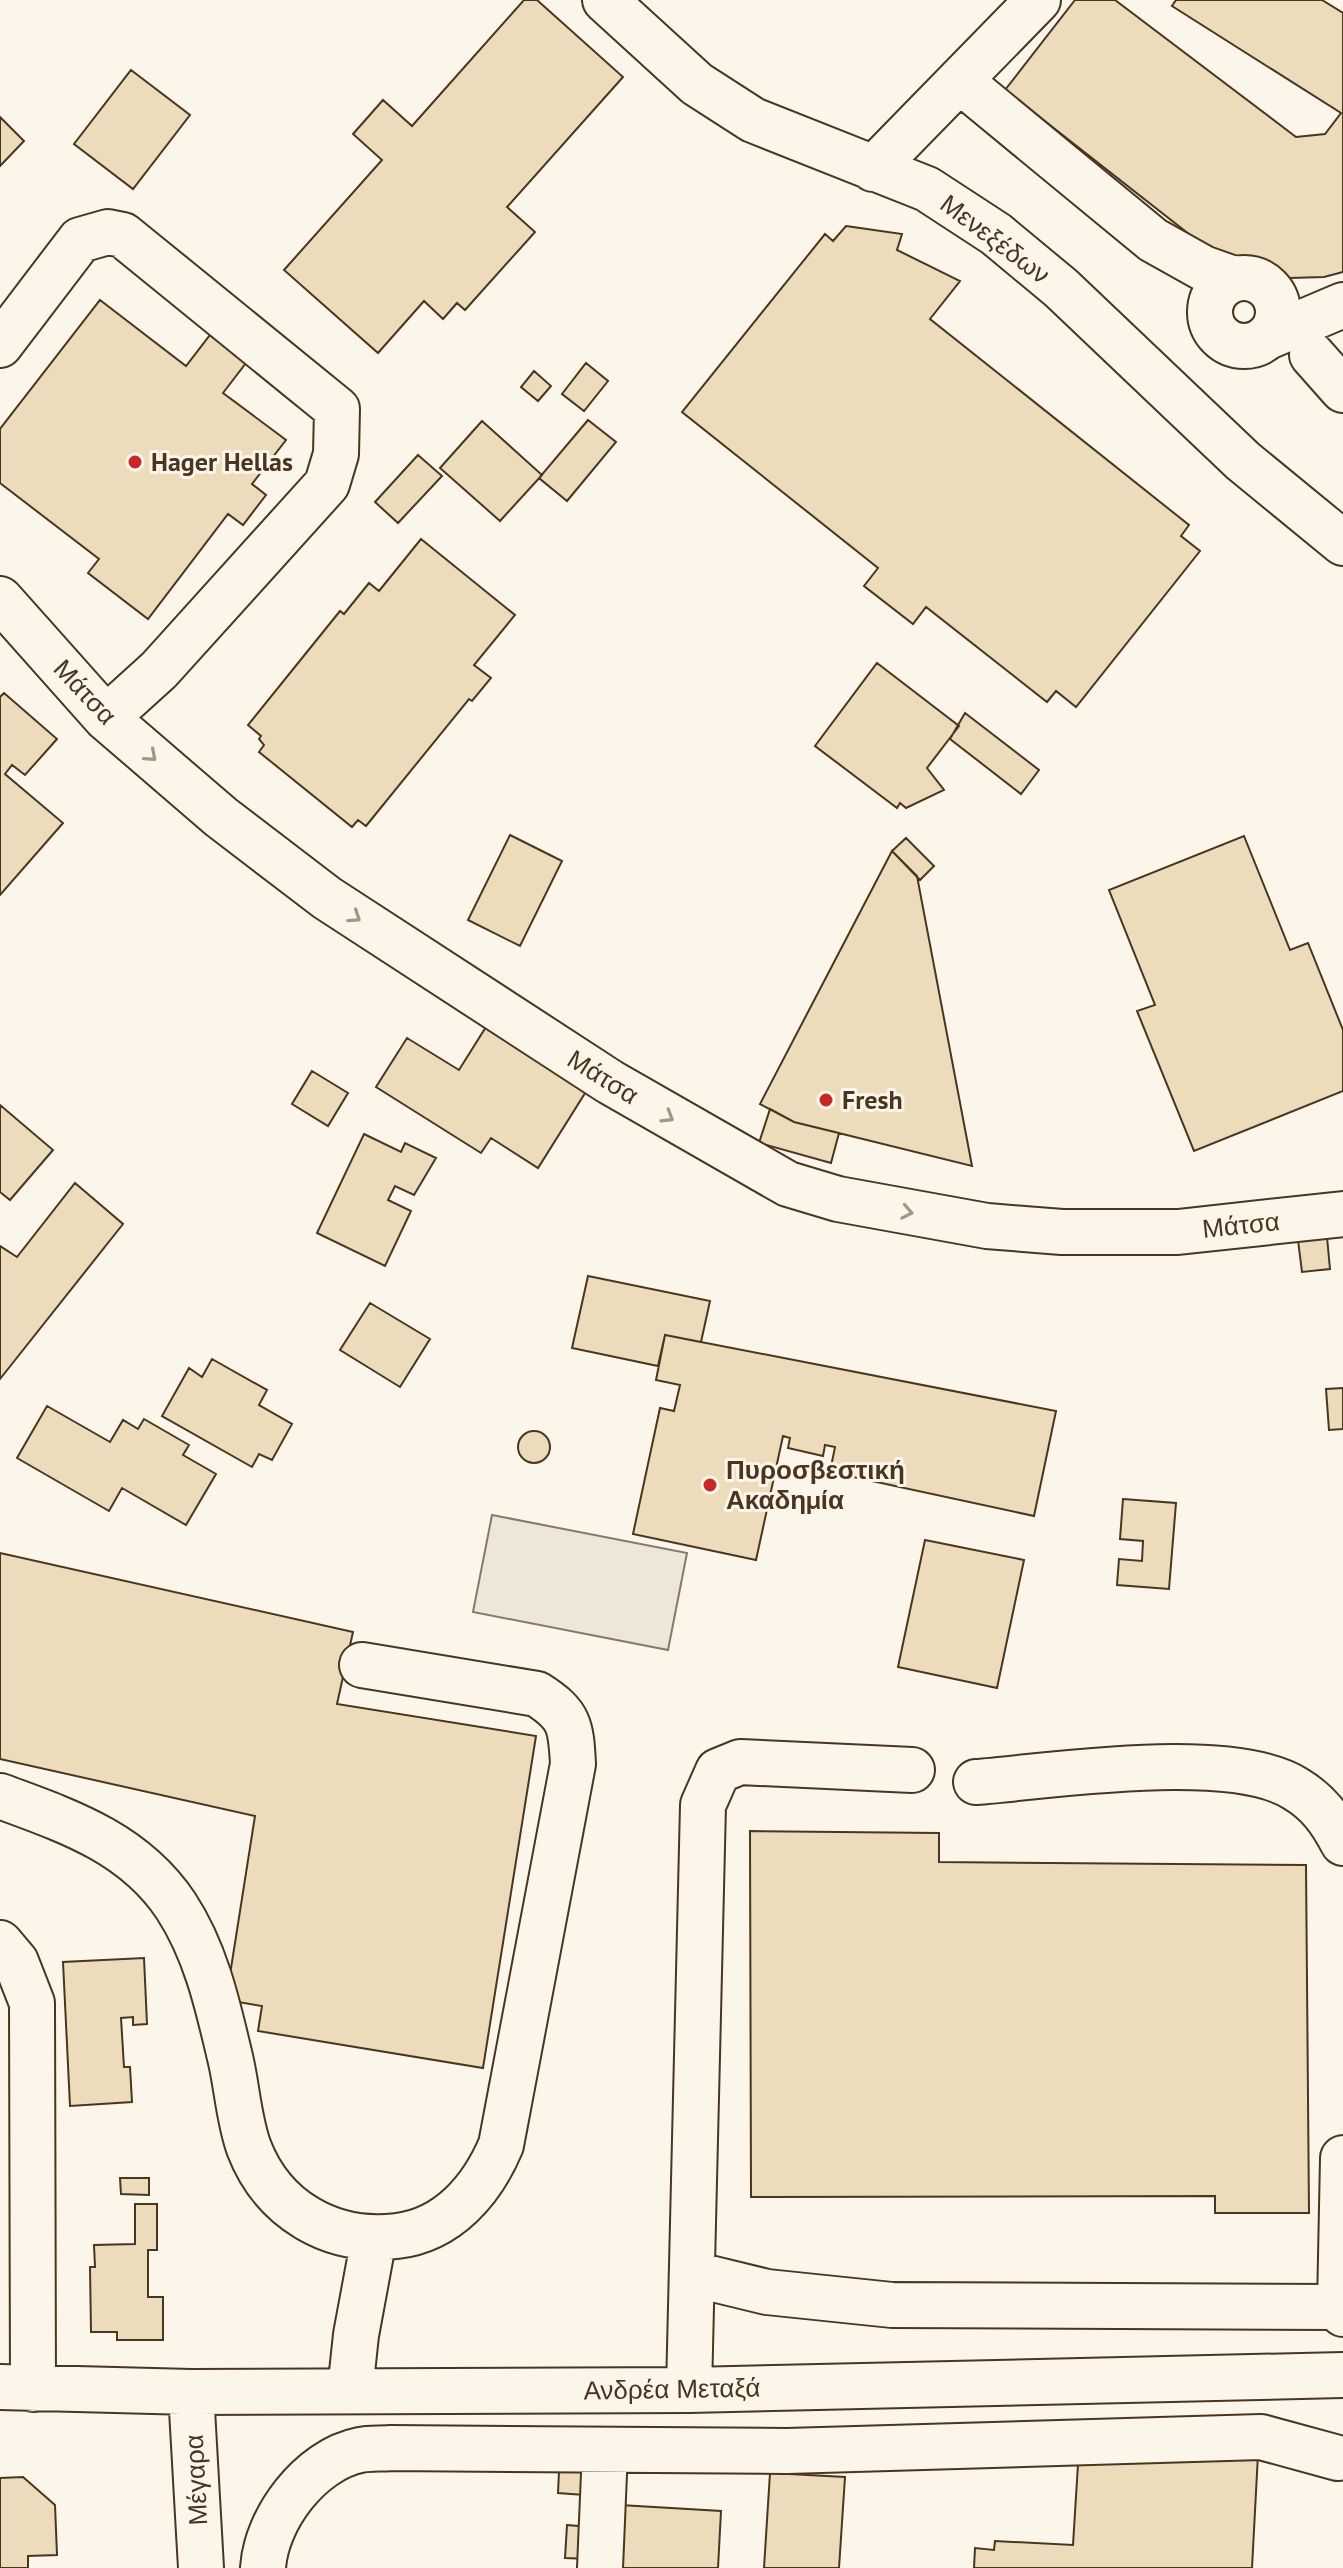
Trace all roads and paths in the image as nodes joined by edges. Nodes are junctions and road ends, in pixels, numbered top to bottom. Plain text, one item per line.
1 (1038, 0) edge
2 (620, 5) edge
3 (960, 81) junction
4 (873, 169) junction
5 (1251, 283) junction
6 (1343, 288) edge
7 (1343, 305) edge
8 (1270, 336) junction
9 (0, 345) edge
10 (1312, 355) dead end
11 (1343, 390) edge
12 (1343, 543) edge
13 (0, 599) edge
14 (106, 718) junction
15 (1343, 1214) edge
16 (362, 1665) dead end
17 (912, 1770) dead end
18 (976, 1782) dead end
19 (0, 1796) edge
20 (1343, 1843) edge
21 (5, 1954) edge
22 (1343, 2158) edge
23 (374, 2238) junction
24 (693, 2274) junction
25 (1342, 2311) edge
26 (1343, 2375) edge
27 (17, 2388) edge
28 (689, 2390) junction
29 (350, 2391) junction
30 (191, 2392) junction
31 (605, 2450) junction
32 (1341, 2462) edge
33 (201, 2568) edge
34 (263, 2568) edge
35 (600, 2568) edge

1 - 3 street
2 - 4 street, Μενεξέδων
3 - 4 street
3 - 5 street
4 - 12 street, Μενεξέδων
5 - 6 street
5 - 8 street
5 - 8 street
7 - 8 street
9 - 14 street
10 - 11 street
13 - 14 street, Μάτσα
14 -> 15 street, Μάτσα
16 - 23 street
17 - 24 street
18 - 20 street
19 - 23 street
21 - 27 street
22 - 25 street
23 - 29 street
24 - 25 street
24 - 28 street
26 - 28 street, Ανδρέα Μεταξά
27 - 30 street, Ανδρέα Μεταξά
28 - 29 street, Ανδρέα Μεταξά
29 - 30 street, Ανδρέα Μεταξά
30 - 33 street, Μέγαρα
31 - 32 street
31 - 34 street
31 - 35 street

